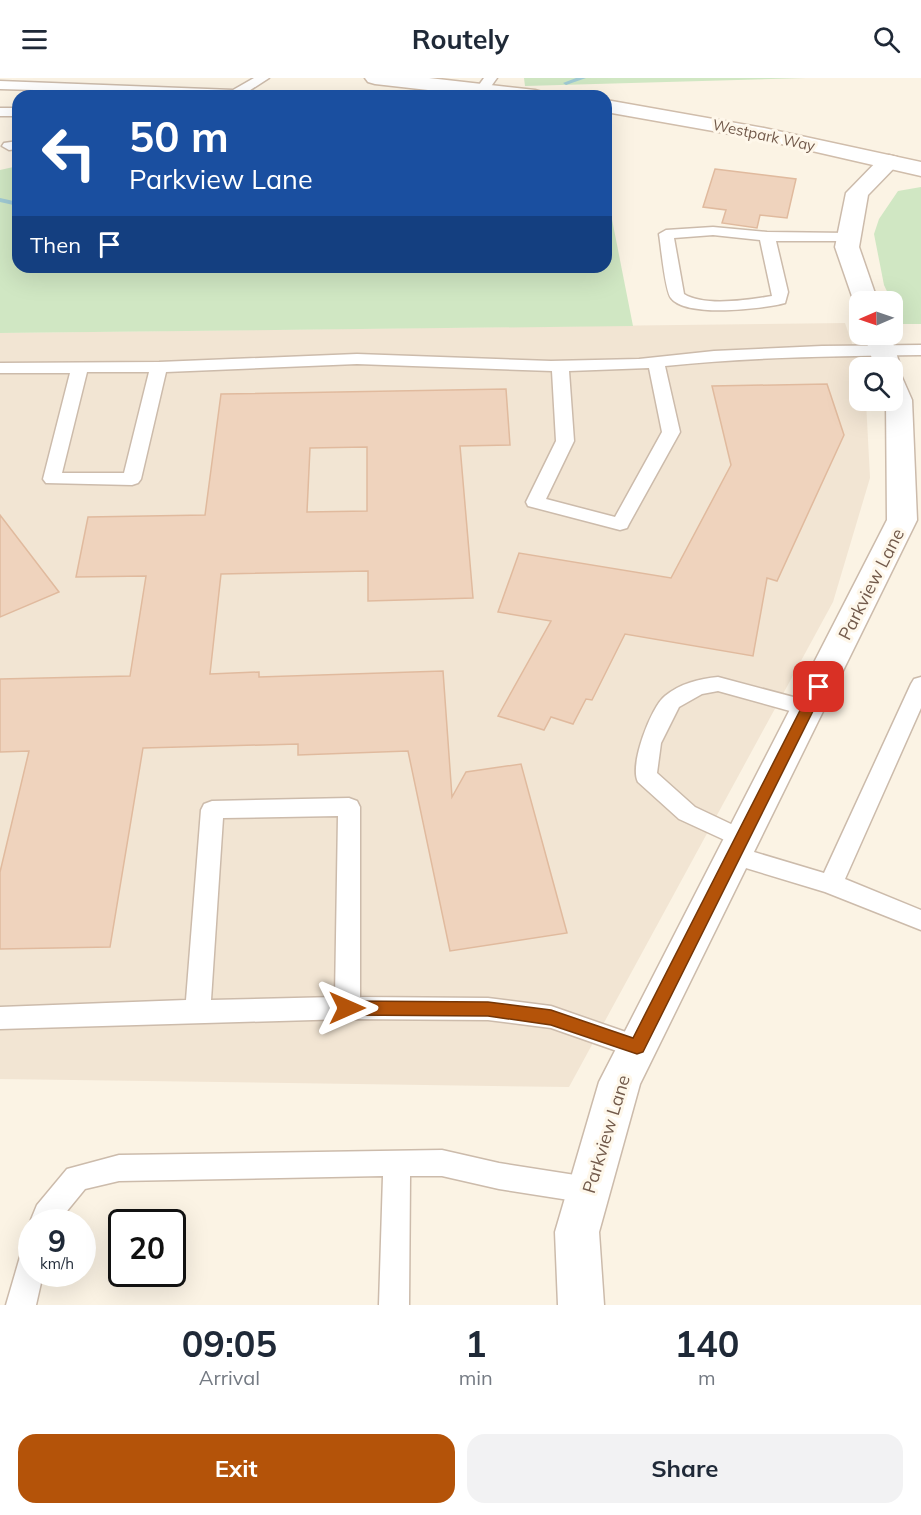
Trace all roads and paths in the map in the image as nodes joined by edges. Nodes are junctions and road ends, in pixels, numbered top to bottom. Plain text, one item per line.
1 (263, 78) edge
2 (375, 78) edge
3 (0, 85) edge
4 (489, 86) edge
5 (116, 90) edge
6 (242, 90) edge
7 (507, 90) edge
8 (612, 107) edge
9 (890, 162) junction
10 (921, 169) edge
11 (767, 236) junction
12 (849, 237) junction
13 (862, 291) edge
14 (921, 350) edge
15 (890, 357) edge
16 (849, 358) edge
17 (656, 362) junction
18 (560, 366) junction
19 (159, 367) junction
20 (0, 368) edge
21 (80, 368) junction
22 (899, 411) edge
23 (921, 684) edge
24 (808, 708) junction
25 (738, 847) junction
26 (831, 884) junction
27 (921, 920) edge
28 (347, 1008) junction
29 (198, 1011) junction
30 (0, 1018) edge
31 (637, 1047) junction
32 (397, 1163) junction
33 (588, 1190) junction
34 (51, 1209) edge
35 (25, 1287) edge
36 (21, 1305) edge
37 (394, 1305) edge
38 (581, 1305) edge

1 - 6 lane
2 - 4 street
3 - 5 lane
4 - 7 street
8 - 9 street, Westpark Way
9 - 10 street, Westpark Way
9 - 12 street
11 - 11 lane
11 - 12 lane
12 - 13 street
14 - 15 lane
16 - 17 lane
17 - 18 lane
17 - 18 lane
18 - 19 lane
19 - 21 lane
19 - 21 lane
20 - 21 lane
22 - 24 street, Parkview Lane
23 - 26 lane
24 - 25 street, Parkview Lane
24 - 25 lane
25 - 26 lane
25 - 31 street, Parkview Lane
26 - 27 lane
28 - 29 lane
28 - 29 lane
28 - 31 lane
29 - 30 lane
31 - 33 street, Parkview Lane
32 - 33 lane
32 - 34 lane
32 - 37 lane
33 - 38 street, Parkview Lane
35 - 36 lane

